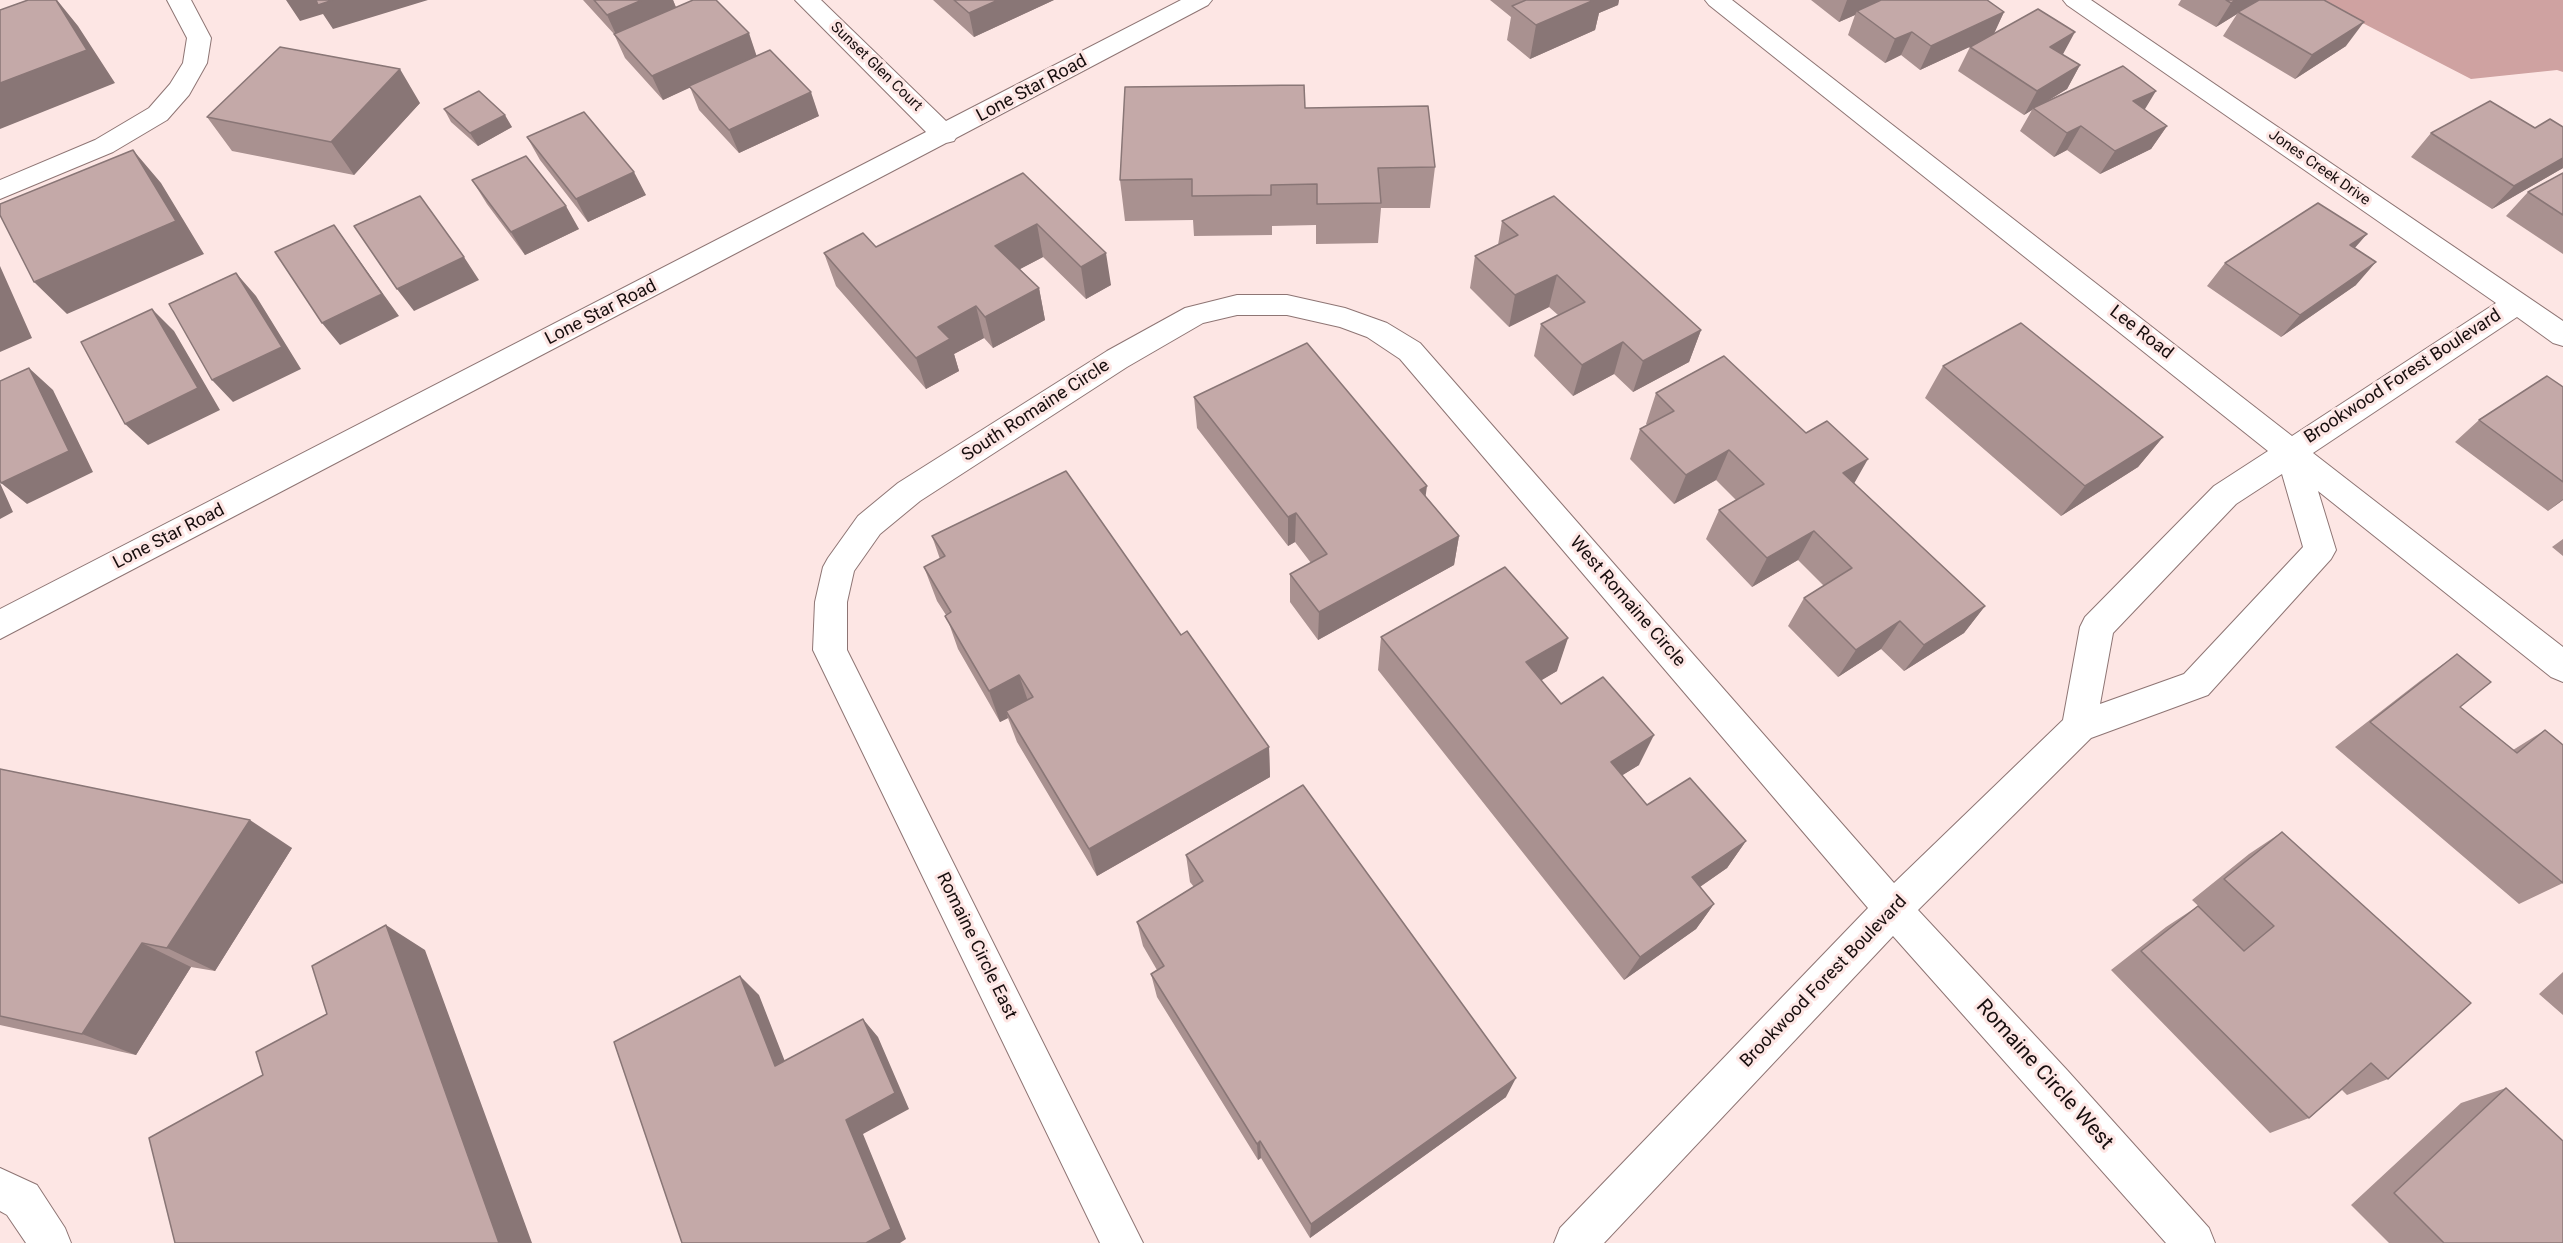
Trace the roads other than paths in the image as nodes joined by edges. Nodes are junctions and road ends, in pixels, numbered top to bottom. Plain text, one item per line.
1 (178, 0) edge
2 (807, 0) edge
3 (1200, 0) edge
4 (1717, 0) edge
5 (2075, 0) edge
6 (945, 135) junction
7 (0, 190) edge
8 (2516, 304) junction
9 (1345, 318) joint
10 (2563, 335) edge
11 (2290, 450) junction
12 (0, 625) edge
13 (830, 650) joint
14 (2563, 666) edge
15 (2079, 727) junction
16 (1893, 909) junction
17 (11, 1195) edge
18 (51, 1243) edge
19 (1122, 1243) edge
20 (1575, 1243) edge
21 (2194, 1243) edge

1 - 7 street
2 - 6 street, Sunset Glen Court
3 - 6 street, Lone Star Road
4 - 11 street, Lee Road
5 - 8 street, Jones Creek Drive
6 - 12 street, Lone Star Road
8 - 10 street, Jones Creek Drive
8 - 11 street, Brookwood Forest Boulevard
9 - 13 street, South Romaine Circle
9 - 16 street, West Romaine Circle
11 - 14 street, Lee Road
11 - 15 street, Brookwood Forest Boulevard
11 - 15 street, Brookwood Forest Boulevard
13 - 19 street, Romaine Circle East
15 - 16 street, Brookwood Forest Boulevard
16 - 20 street, Brookwood Forest Boulevard
16 - 21 street, Romaine Circle West
17 - 18 street

